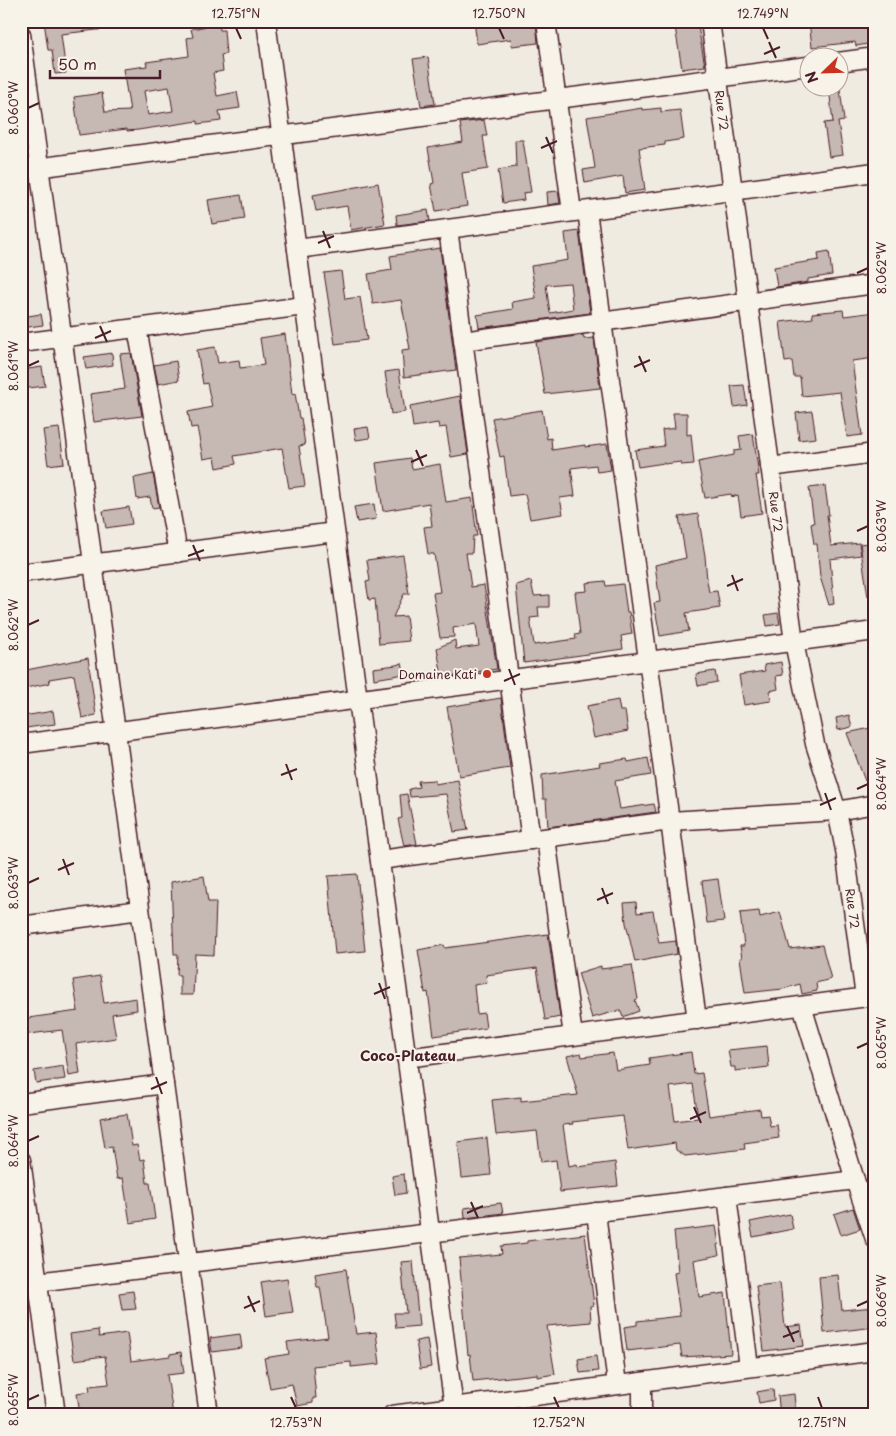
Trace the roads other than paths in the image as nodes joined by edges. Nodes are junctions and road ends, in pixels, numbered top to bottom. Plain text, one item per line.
1 (266, 21) edge
2 (546, 21) edge
3 (710, 21) edge
4 (21, 34) edge
5 (875, 57) edge
6 (848, 61) edge
7 (798, 67) edge
8 (717, 78) junction
9 (556, 99) junction
10 (281, 136) junction
11 (40, 168) junction
12 (21, 170) edge
13 (875, 172) edge
14 (733, 191) junction
15 (580, 212) junction
16 (448, 229) junction
17 (297, 249) junction
18 (875, 284) edge
19 (748, 302) junction
20 (304, 306) junction
21 (602, 322) junction
22 (137, 328) junction
23 (63, 338) junction
24 (463, 342) junction
25 (21, 343) edge
26 (875, 453) edge
27 (770, 467) junction
28 (335, 532) junction
29 (178, 553) junction
30 (93, 564) junction
31 (21, 574) edge
32 (875, 631) edge
33 (794, 642) junction
34 (649, 661) junction
35 (509, 680) junction
36 (358, 699) junction
37 (116, 732) junction
38 (21, 744) edge
39 (875, 804) edge
40 (837, 811) junction
41 (670, 822) junction
42 (538, 839) junction
43 (380, 860) junction
44 (140, 910) junction
45 (21, 926) edge
46 (870, 997) edge
47 (802, 1006) junction
48 (697, 1020) junction
49 (573, 1036) junction
50 (406, 1058) junction
51 (164, 1084) junction
52 (21, 1103) edge
53 (21, 1160) edge
54 (855, 1180) junction
55 (727, 1196) junction
56 (596, 1212) junction
57 (430, 1233) junction
58 (875, 1239) edge
59 (188, 1263) junction
60 (29, 1283) edge
61 (875, 1351) edge
62 (750, 1367) junction
63 (642, 1382) junction
64 (617, 1385) junction
65 (454, 1411) edge
66 (56, 1415) edge
67 (209, 1415) edge
68 (392, 1415) edge
69 (642, 1415) edge

1 - 10 street
2 - 9 street
3 - 8 street, Rue 72
4 - 11 street
5 - 6 street
7 - 8 street
8 - 9 street
8 - 14 street, Rue 72
9 - 10 street
9 - 15 street
10 - 11 street
10 - 17 street
11 - 12 street
11 - 23 street
13 - 14 street
14 - 15 street
14 - 19 street, Rue 72
15 - 16 street
15 - 21 street
16 - 17 street
16 - 24 street
17 - 20 street
18 - 19 street
19 - 21 street
19 - 27 street, Rue 72
20 - 22 street
20 - 28 street
21 - 24 street
21 - 34 street
22 - 23 street
22 - 29 street
23 - 25 street
23 - 30 street
24 - 35 street
26 - 27 street
27 - 33 street, Rue 72
28 - 29 street
28 - 36 street
29 - 30 street
30 - 31 street
30 - 37 street
32 - 33 street
33 - 34 street
33 - 40 street, Rue 72
34 - 35 street
34 - 41 street
35 - 36 street
35 - 42 street
36 - 37 street
36 - 43 street
37 - 38 street
37 - 44 street
39 - 40 street
40 - 41 street
40 - 46 street, Rue 72
41 - 42 street
41 - 48 street
42 - 43 street
42 - 49 street
43 - 50 street
44 - 45 street
44 - 51 street
46 - 47 street
47 - 48 street
47 - 54 street
48 - 49 street
49 - 50 street
50 - 57 street
51 - 52 street
51 - 59 street
53 - 60 street
54 - 55 street
54 - 58 street
55 - 56 street
55 - 62 street
56 - 57 street
56 - 64 street
57 - 59 street
57 - 65 street
59 - 60 street
59 - 67 street
60 - 66 street
61 - 62 street
62 - 63 street
63 - 64 street
63 - 69 street
64 - 65 street
65 - 68 street

